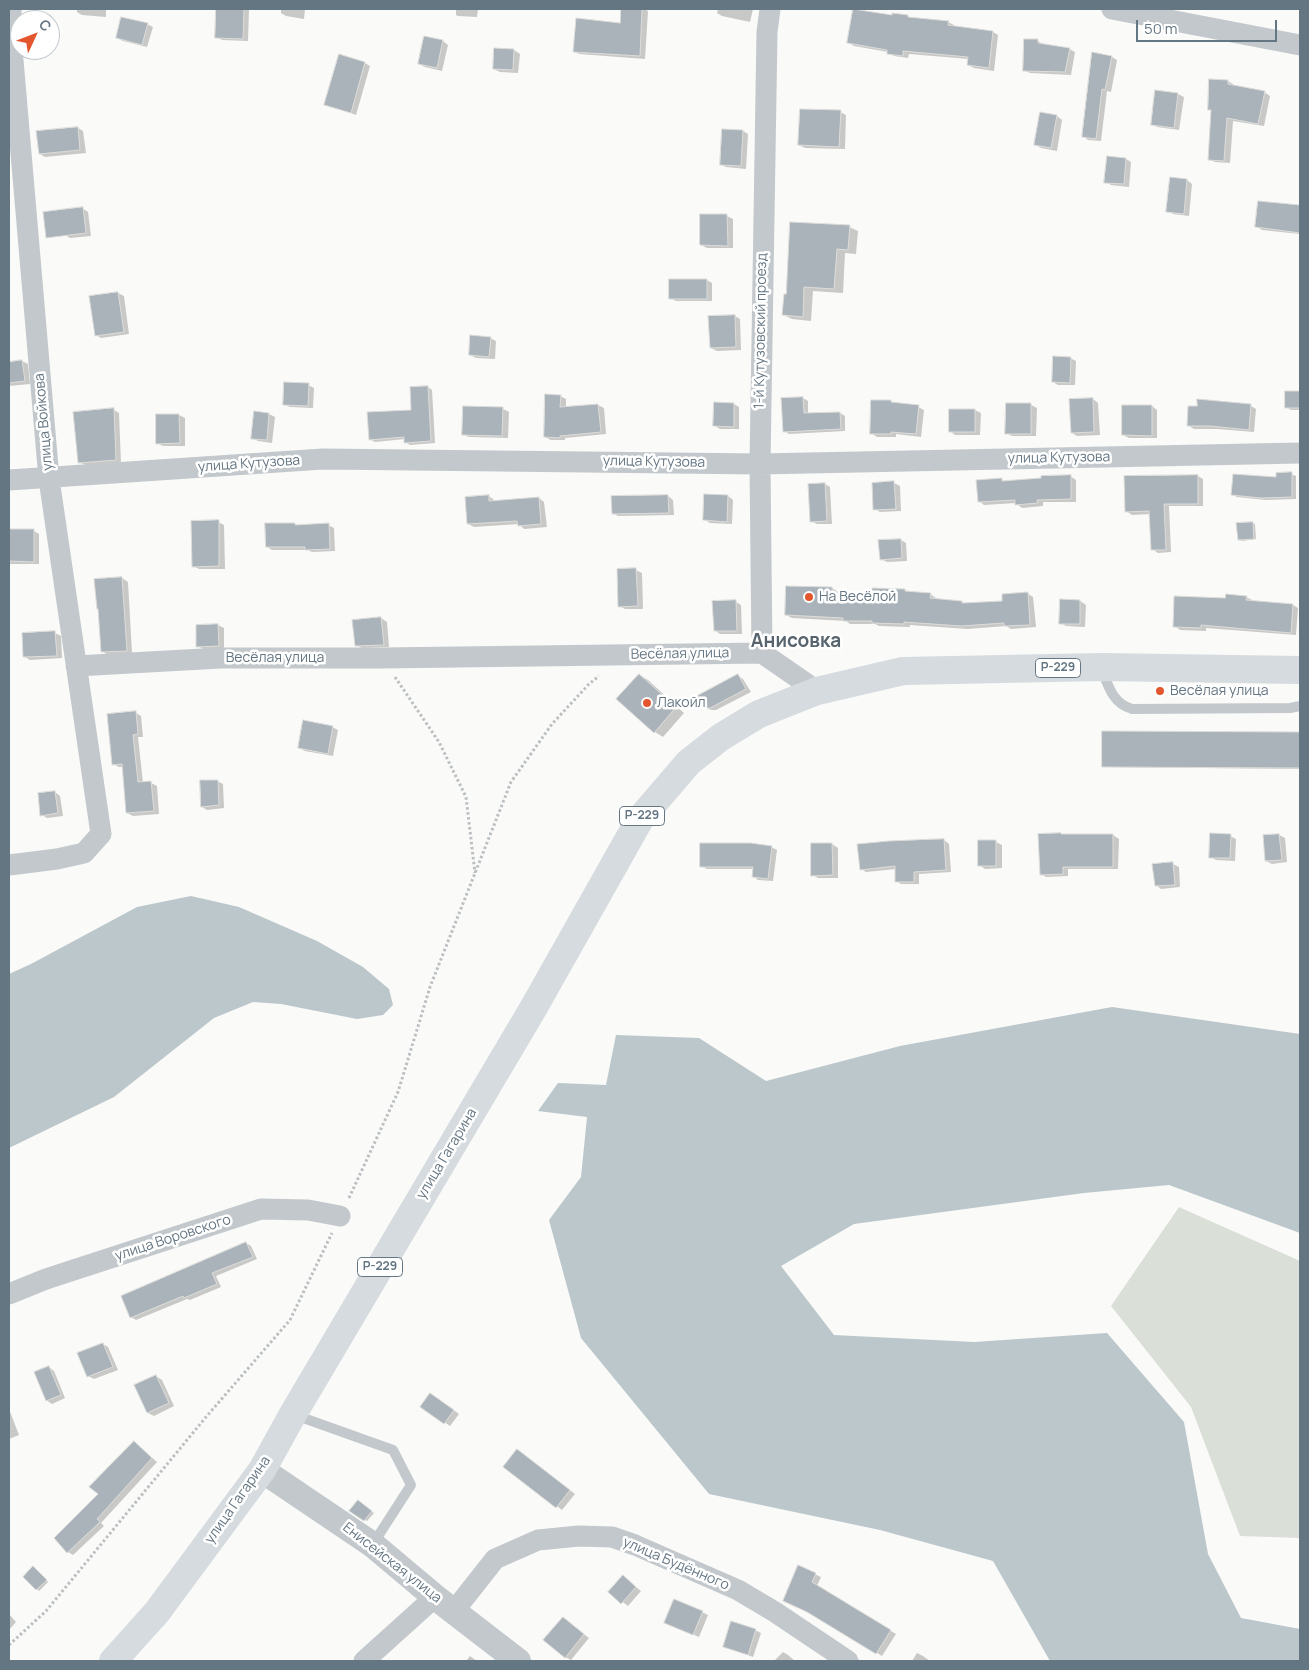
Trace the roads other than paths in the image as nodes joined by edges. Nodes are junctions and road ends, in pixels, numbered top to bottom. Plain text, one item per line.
1 (11, 9) edge
2 (770, 9) edge
3 (1112, 9) edge
4 (1300, 45) edge
5 (1300, 453) edge
6 (760, 464) junction
7 (49, 479) junction
8 (9, 480) edge
9 (762, 653) junction
10 (76, 666) junction
11 (1100, 667) junction
12 (1300, 670) edge
13 (817, 691) junction
14 (1300, 706) edge
15 (9, 865) edge
16 (340, 1216) road end
17 (9, 1294) edge
18 (292, 1414) junction
19 (262, 1470) junction
20 (373, 1545) junction
21 (444, 1604) junction
22 (113, 1661) edge
23 (364, 1661) edge
24 (518, 1661) edge
25 (848, 1661) edge

1 - 7 street, улица Войкова
2 - 6 street, 1-й Кутузовский проезд
3 - 4 street
5 - 6 street, улица Кутузова
6 - 7 street, улица Кутузова
6 - 9 street, 1-й Кутузовский проезд
7 - 8 street, улица Кутузова
7 - 10 street, улица Войкова
9 - 10 street, Весёлая улица
9 - 13 street
10 - 15 street, улица Войкова
11 - 12 main road, Р-229
11 - 13 main road, Р-229
11 - 14 lane
13 - 18 main road, улица Гагарина / Р-229
16 - 17 street, улица Воровского
18 - 19 main road, улица Гагарина / Р-229
18 - 20 lane
19 - 20 street, Енисейская улица
19 - 22 main road, улица Гагарина / Р-229
20 - 21 street, Енисейская улица
21 - 23 street, улица Будённого
21 - 24 street, Енисейская улица
21 - 25 street, улица Будённого

